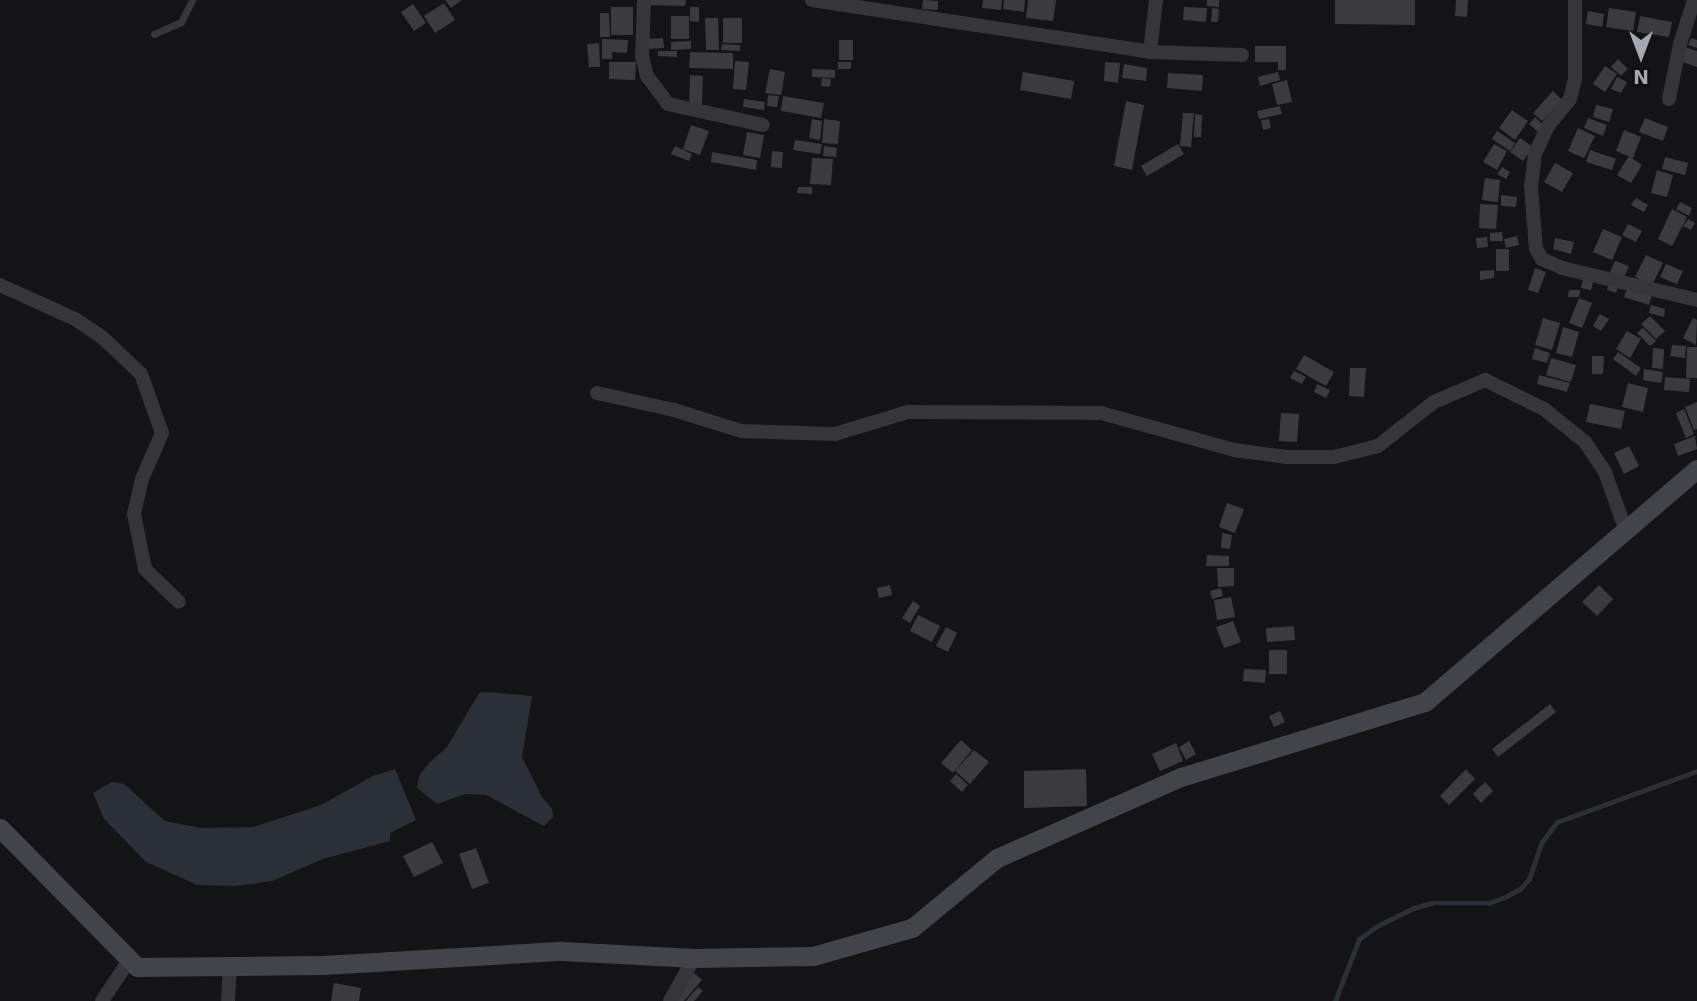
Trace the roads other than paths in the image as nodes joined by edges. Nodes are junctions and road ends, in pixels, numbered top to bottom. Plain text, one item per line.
1 (192, 0) edge
2 (644, 0) edge
3 (812, 0) edge
4 (1156, 0) edge
5 (1575, 0) edge
6 (1694, 0) edge
7 (839, 2) edge
8 (154, 34) dead end
9 (1150, 52) junction
10 (1242, 55) dead end
11 (1669, 99) dead end
12 (763, 125) dead end
13 (0, 285) edge
14 (1697, 300) edge
15 (597, 393) dead end
16 (1697, 469) edge
17 (1626, 531) junction
18 (179, 601) dead end
19 (0, 828) edge
20 (694, 958) junction
21 (130, 959) junction
22 (230, 966) junction
23 (102, 1001) edge
24 (228, 1001) edge
25 (670, 1001) edge

1 - 8 lane
2 - 12 street
3 - 7 street
4 - 9 street
5 - 14 street
6 - 11 street
7 - 9 street
9 - 10 street
13 - 18 street
15 - 17 street
16 - 17 main road
17 - 20 main road
19 - 21 main road
20 - 22 main road
20 - 25 street
21 - 22 main road
21 - 23 street
22 - 24 street

